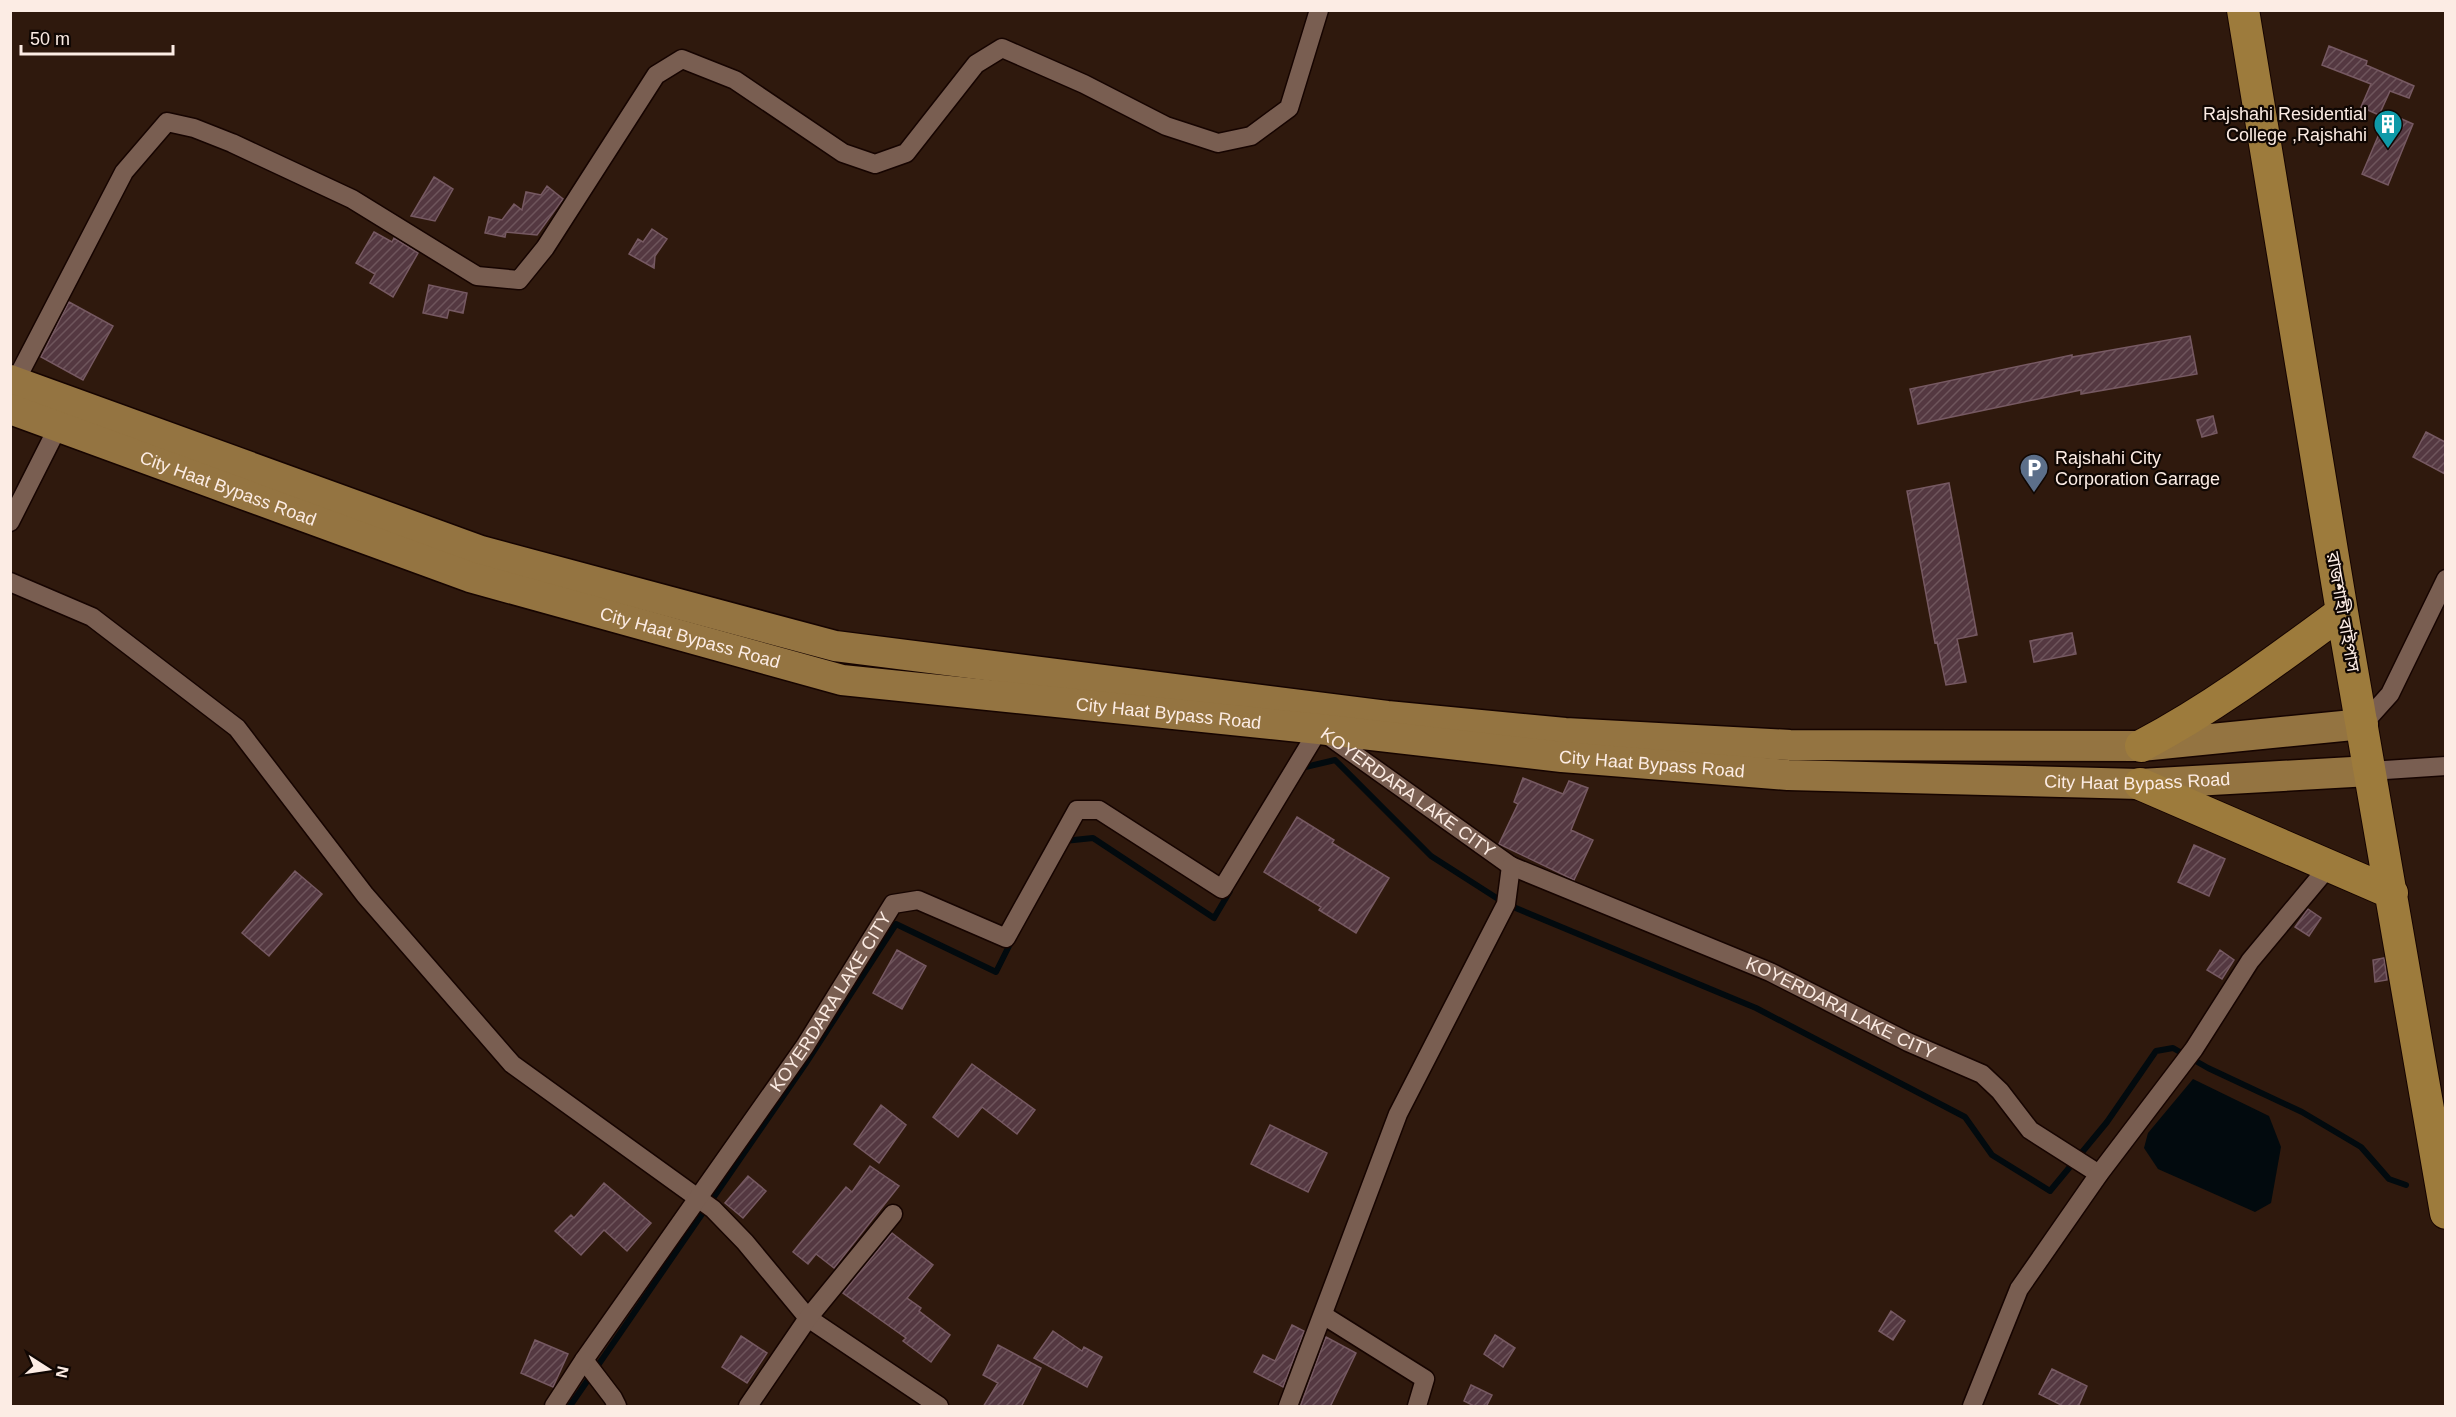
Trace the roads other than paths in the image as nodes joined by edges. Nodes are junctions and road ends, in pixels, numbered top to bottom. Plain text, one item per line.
1 (1319, 10) edge
2 (2243, 10) edge
3 (14, 380) edge
4 (58, 427) junction
5 (10, 522) edge
6 (2445, 579) edge
7 (10, 582) edge
8 (2342, 612) junction
9 (2363, 724) junction
10 (1319, 729) junction
11 (2141, 746) junction
12 (2445, 766) edge
13 (2370, 771) junction
14 (2140, 784) junction
15 (2330, 865) junction
16 (1511, 866) junction
17 (2392, 893) junction
18 (2099, 1174) junction
19 (704, 1202) junction
20 (2445, 1213) edge
21 (893, 1214) dead end
22 (1323, 1315) junction
23 (808, 1318) junction
24 (584, 1360) junction
25 (554, 1407) edge
26 (617, 1407) edge
27 (748, 1407) edge
28 (939, 1407) edge
29 (1288, 1407) edge
30 (1417, 1407) edge
31 (1972, 1407) edge

1 - 3 street
2 - 8 highway, রাজশাহী বাইপাস
3 - 4 main road, City Haat Bypass Road
3 - 11 main road, City Haat Bypass Road
4 - 5 street
4 - 10 main road, City Haat Bypass Road
6 - 9 street
7 - 19 street
8 - 9 highway, রাজশাহী বাইপাস
8 - 11 highway
9 - 11 main road, City Haat Bypass Road
9 - 13 highway, রাজশাহী বাইপাস
10 - 14 main road, City Haat Bypass Road
10 - 16 street, KOYERDARA LAKE CITY
10 - 19 street, KOYERDARA LAKE CITY
12 - 13 street
13 - 14 main road, City Haat Bypass Road
13 - 17 highway, রাজশাহী বাইপাস
14 - 15 highway
15 - 17 highway
15 - 18 street
16 - 18 street, KOYERDARA LAKE CITY
16 - 22 street
17 - 20 highway, রাজশাহী বাইপাস
18 - 31 street
19 - 23 street
19 - 24 street, KOYERDARA LAKE CITY
21 - 23 street
22 - 29 street
22 - 30 street
23 - 27 street
23 - 28 street
24 - 25 street, KOYERDARA LAKE CITY
24 - 26 street

